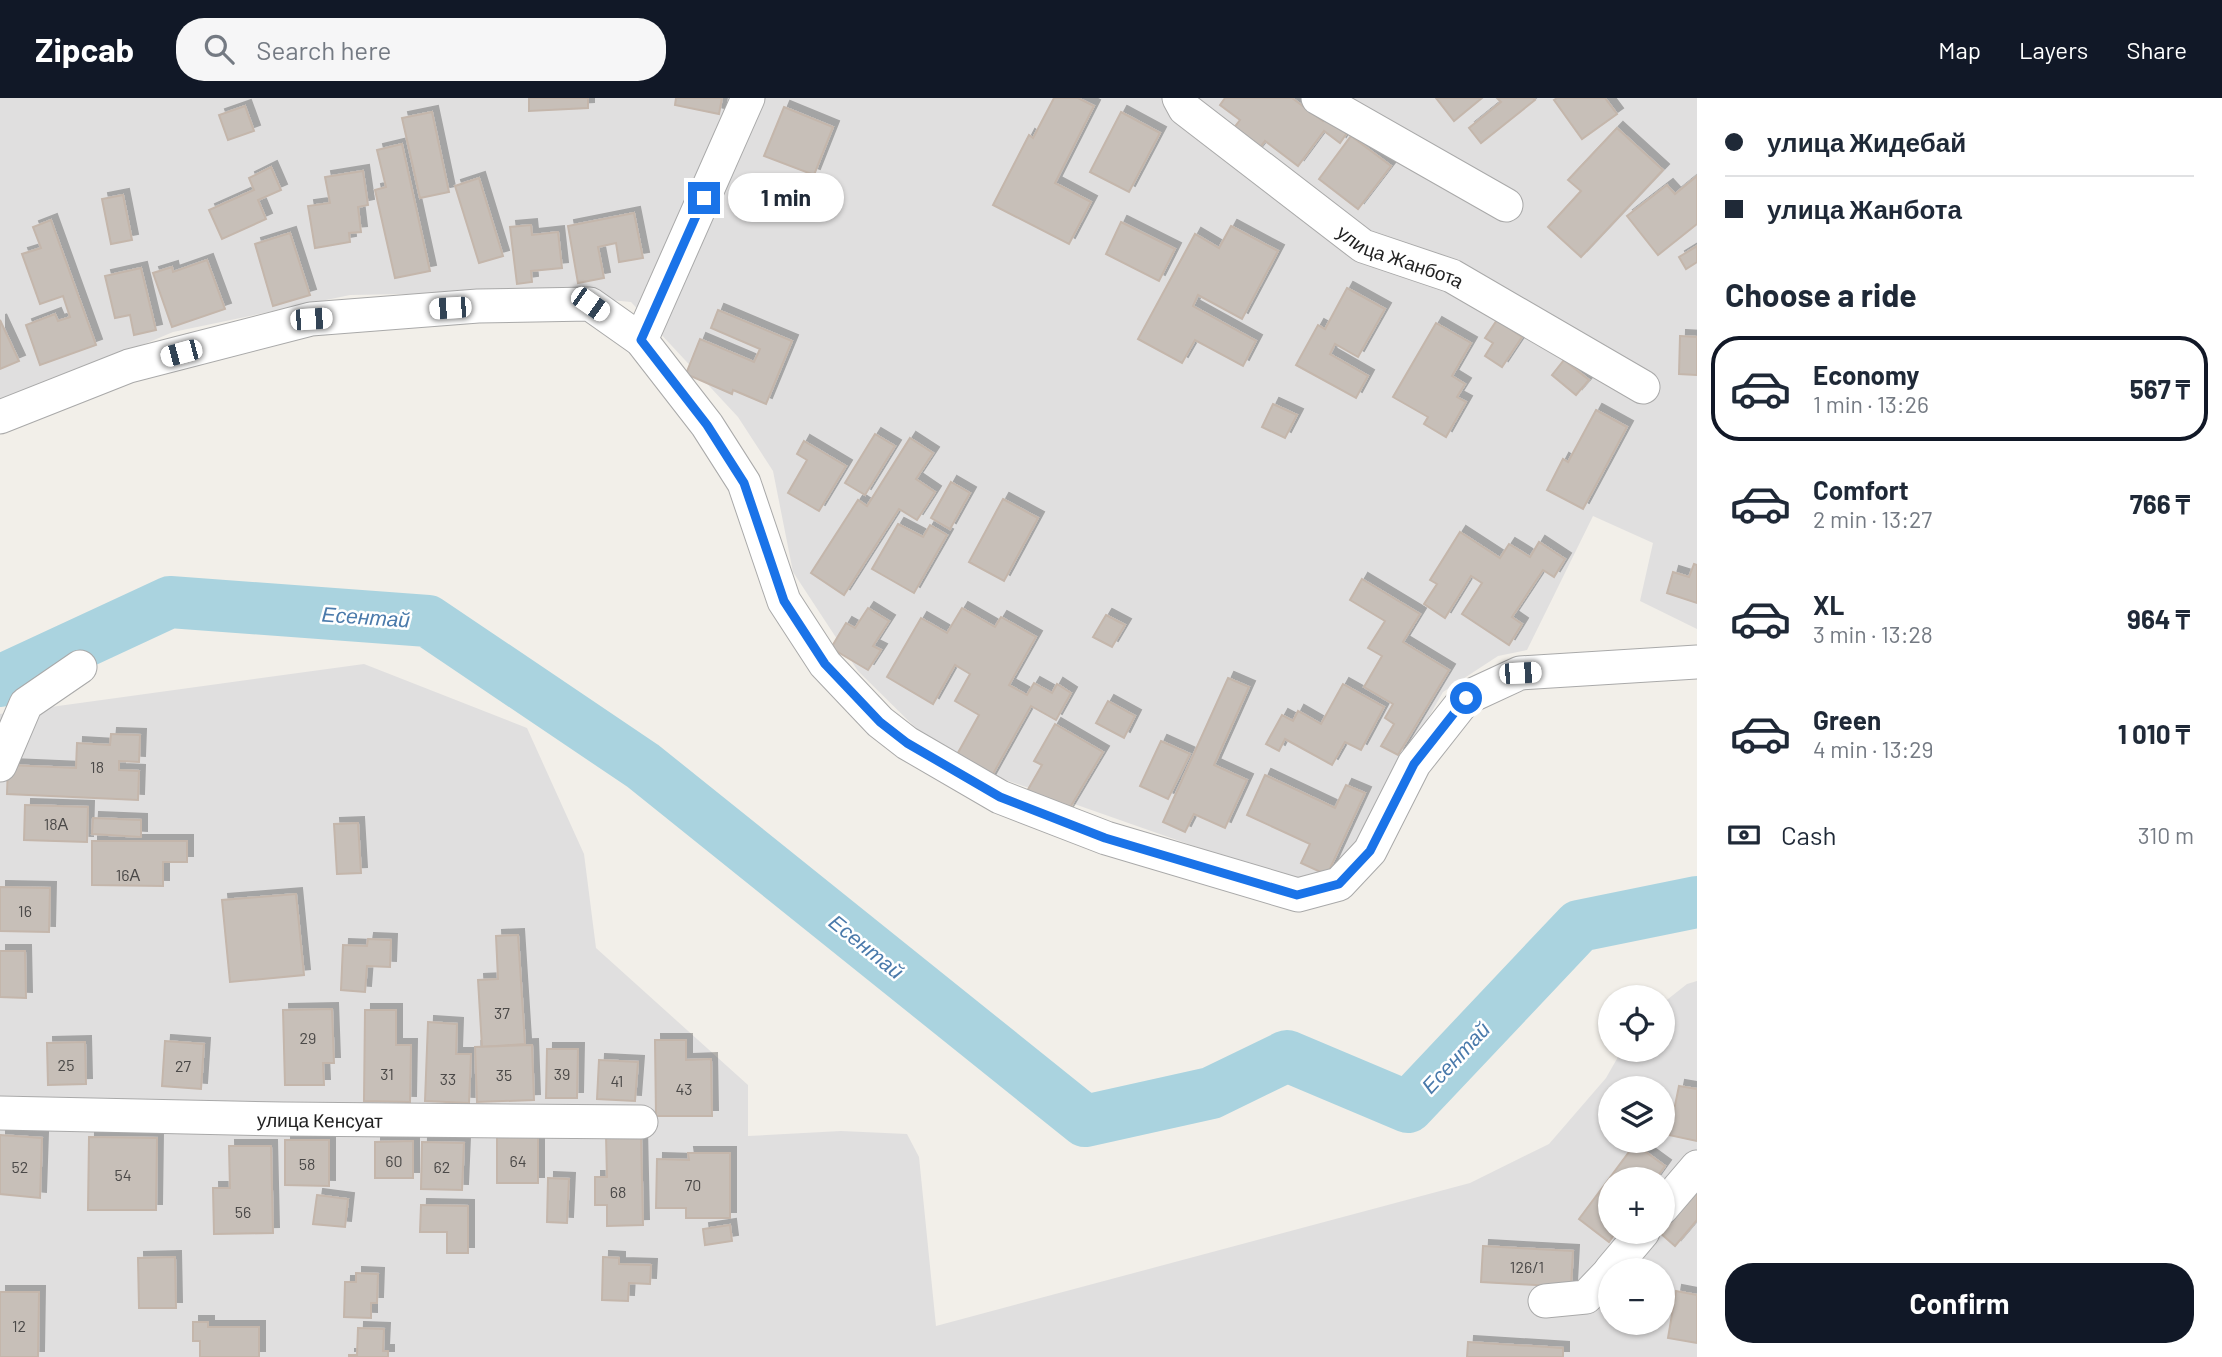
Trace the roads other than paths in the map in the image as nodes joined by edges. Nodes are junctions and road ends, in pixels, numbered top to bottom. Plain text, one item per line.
1 (748, 98) edge
2 (1179, 98) edge
3 (1318, 98) edge
4 (1506, 205) dead end
5 (641, 340) junction
6 (1643, 387) dead end
7 (0, 417) edge
8 (1697, 662) edge
9 (80, 667) dead end
10 (0, 765) edge
11 (0, 1113) edge
12 (641, 1122) dead end
13 (1697, 1167) edge
14 (1675, 1193) edge
15 (1633, 1244) edge
16 (1622, 1258) edge
17 (1598, 1285) edge
18 (1545, 1301) dead end

1 - 5 street
2 - 6 street, улица Жанбота
3 - 4 street
5 - 7 street
5 - 8 street
9 - 10 street
11 - 12 street, улица Кенсуат
13 - 14 street
15 - 16 street
17 - 18 street

